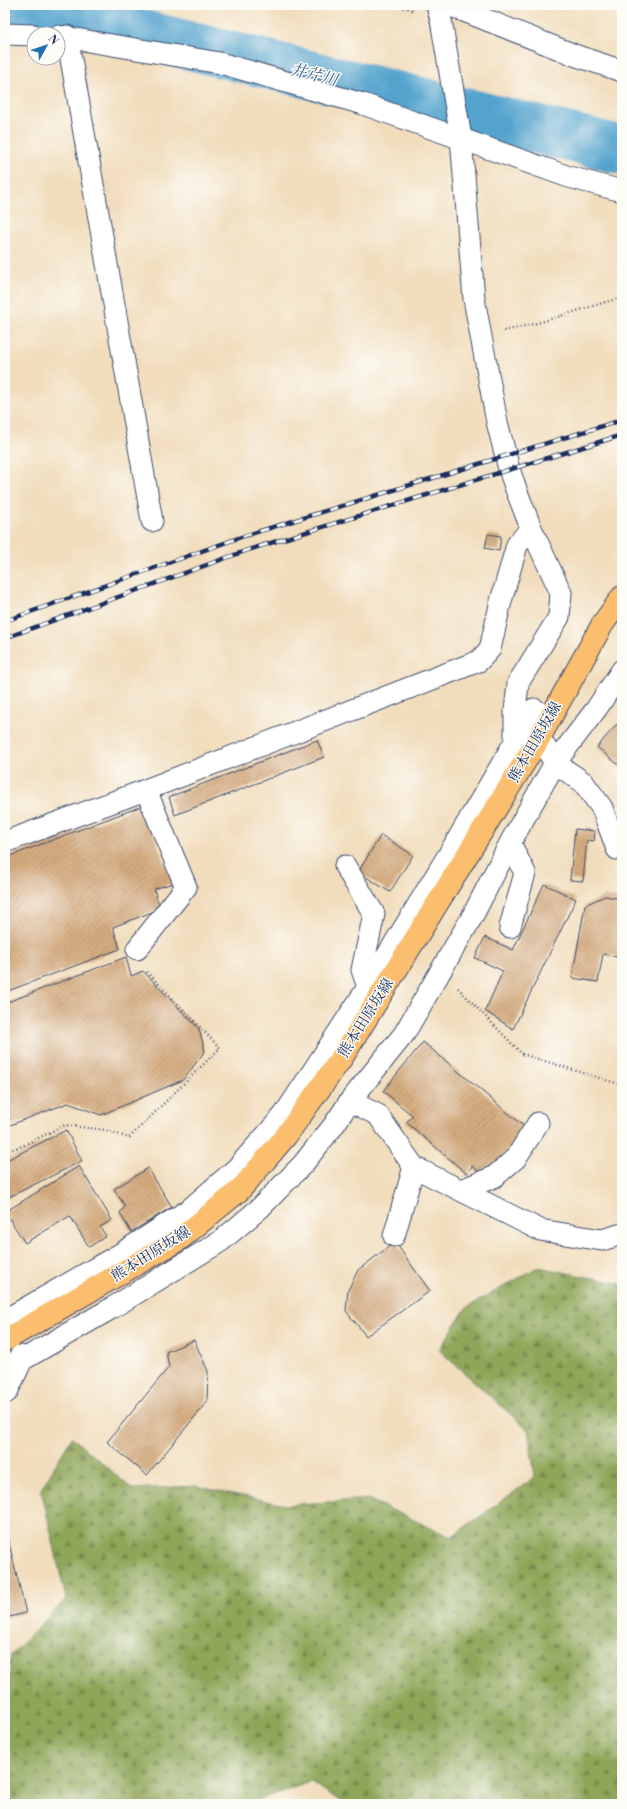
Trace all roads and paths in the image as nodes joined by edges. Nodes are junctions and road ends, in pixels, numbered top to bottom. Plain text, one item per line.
1 (442, 10) edge
2 (5, 34) edge
3 (26, 35) edge
4 (66, 37) edge
5 (66, 58) edge
6 (622, 71) edge
7 (461, 138) junction
8 (622, 191) edge
9 (622, 297) edge
10 (481, 337) junction
11 (152, 521) dead end
12 (530, 528) junction
13 (622, 597) edge
14 (622, 670) edge
15 (549, 718) junction
16 (539, 737) junction
17 (515, 742) junction
18 (555, 763) junction
19 (146, 790) junction
20 (5, 842) edge
21 (510, 843) junction
22 (617, 849) dead end
23 (345, 866) dead end
24 (510, 927) dead end
25 (137, 949) joint
26 (441, 971) junction
27 (368, 987) junction
28 (622, 1085) edge
29 (350, 1102) junction
30 (538, 1123) dead end
31 (5, 1152) edge
32 (414, 1167) junction
33 (461, 1190) junction
34 (622, 1234) edge
35 (394, 1236) dead end
36 (8, 1332) edge
37 (13, 1365) edge
38 (5, 1393) edge

1 - 6 street
1 - 7 street
2 - 3 street
4 - 7 street
5 - 11 street
7 - 8 street
7 - 10 street
9 - 10 path
10 - 12 street
12 - 17 street
12 - 19 street
13 - 15 main road, 熊本田原坂線
14 - 18 street
15 - 16 main road, 熊本田原坂線
15 - 17 street
16 - 18 street
16 - 36 main road, 熊本田原坂線
17 - 27 street
18 - 21 street
18 - 22 street
19 - 20 street
19 - 25 street
21 - 24 street
21 - 26 street
23 - 27 street
25 - 31 path
26 - 28 path
26 - 29 street
27 - 36 street
29 - 32 street
29 - 37 street
30 - 33 street
32 - 33 street
32 - 35 street
33 - 34 street
36 - 37 street
37 - 38 street

